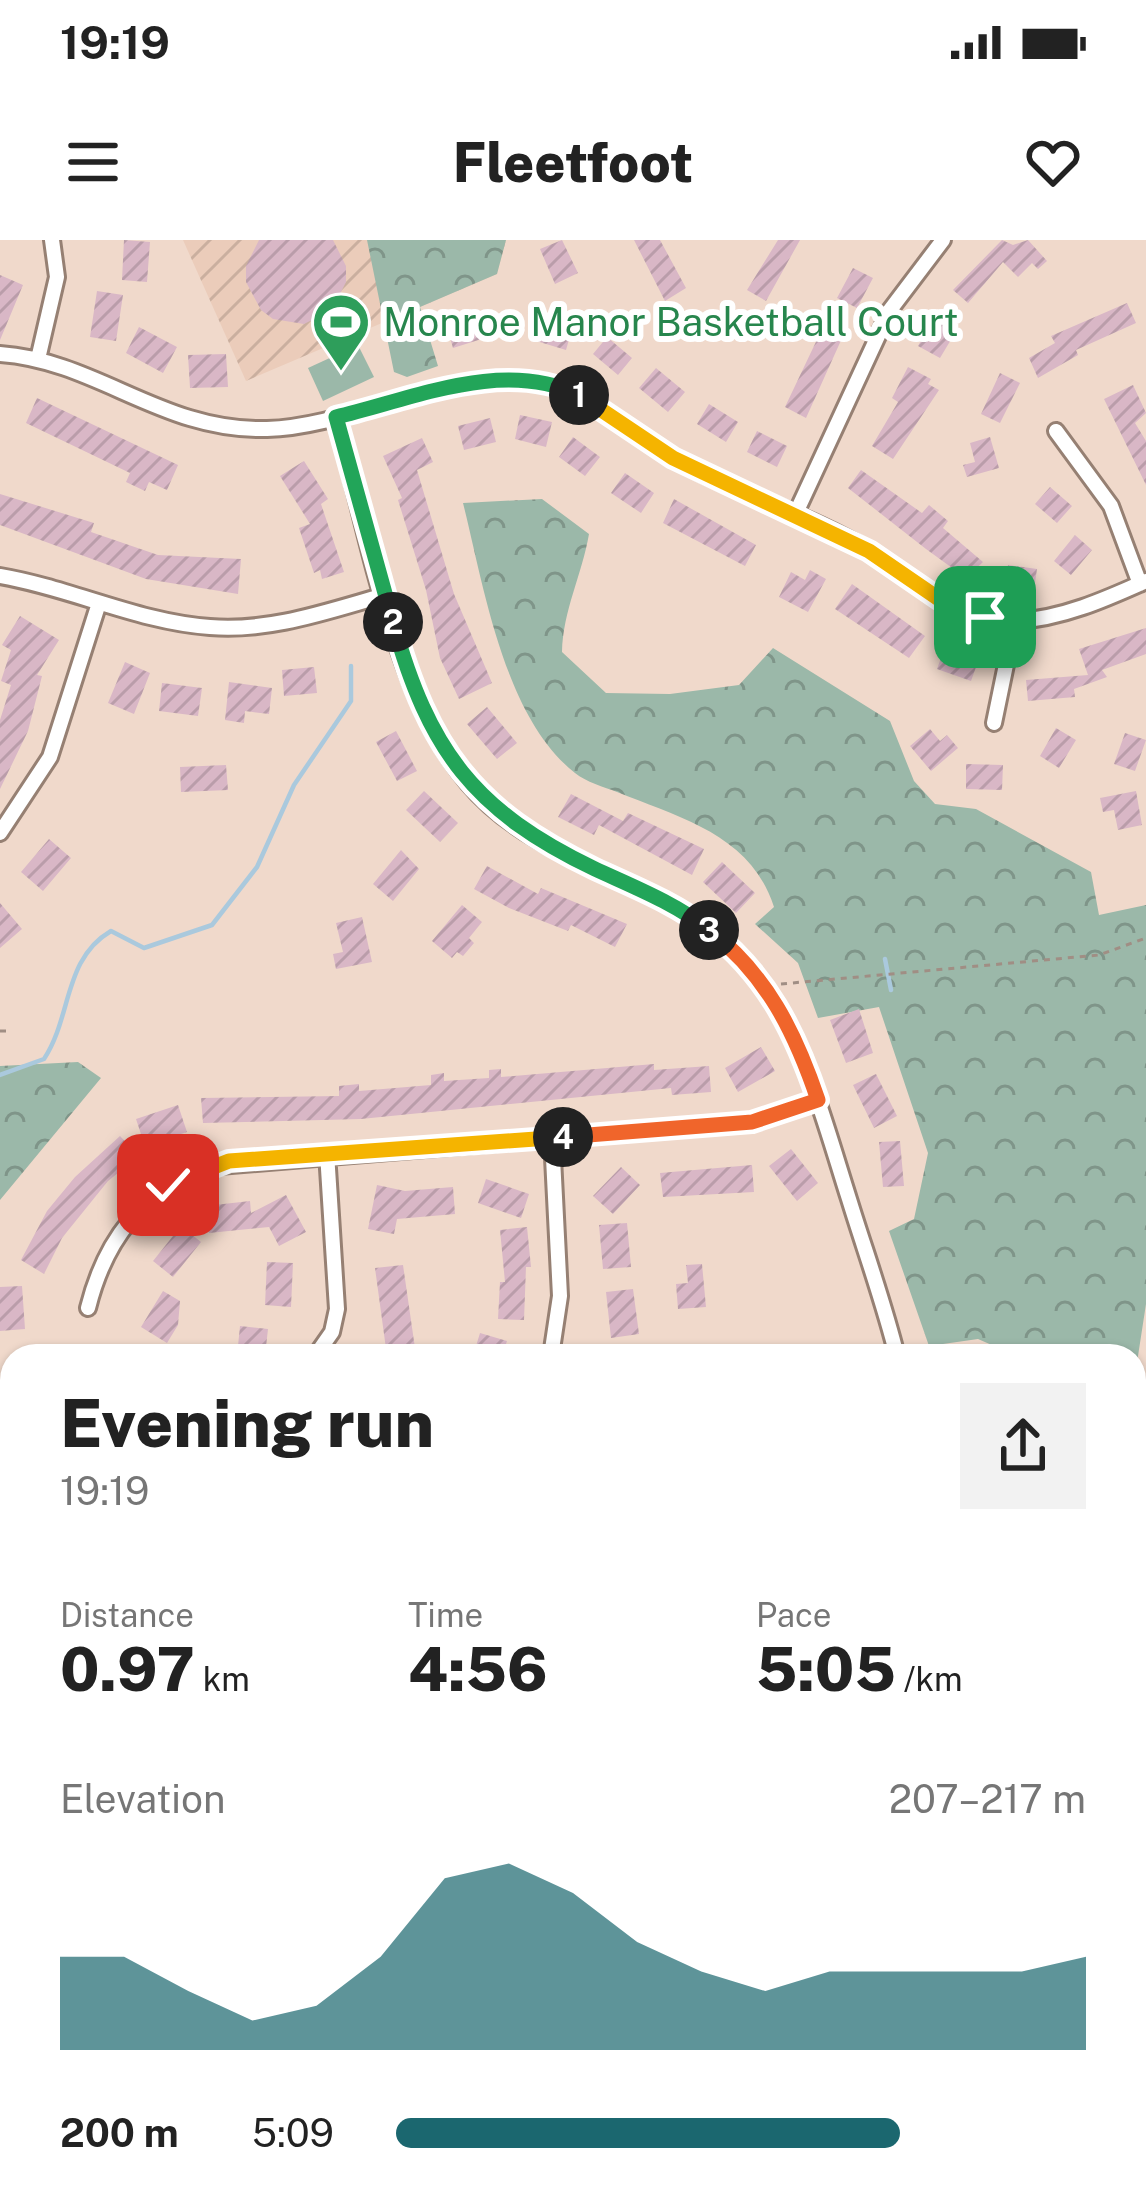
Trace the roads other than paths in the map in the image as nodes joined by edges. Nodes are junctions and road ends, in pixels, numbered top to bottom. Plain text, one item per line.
1 (52, 240) edge
2 (943, 240) edge
3 (0, 354) edge
4 (38, 359) junction
5 (336, 417) junction
6 (1056, 431) dead end
7 (796, 515) junction
8 (0, 576) edge
9 (1143, 582) edge
10 (385, 595) junction
11 (99, 603) junction
12 (1015, 621) junction
13 (994, 723) dead end
14 (0, 833) edge
15 (818, 1100) junction
16 (552, 1138) junction
17 (327, 1153) junction
18 (88, 1308) dead end
19 (324, 1344) edge
20 (553, 1344) edge
21 (893, 1344) edge

1 - 4 street
2 - 7 street
3 - 4 street
4 - 5 street
5 - 7 street
5 - 10 street
6 - 9 street
7 - 12 street
8 - 11 street
9 - 12 street
10 - 11 street
10 - 15 street
11 - 14 street
12 - 13 street
15 - 16 street
15 - 21 street
16 - 17 street
16 - 20 street
17 - 18 street
17 - 19 street

